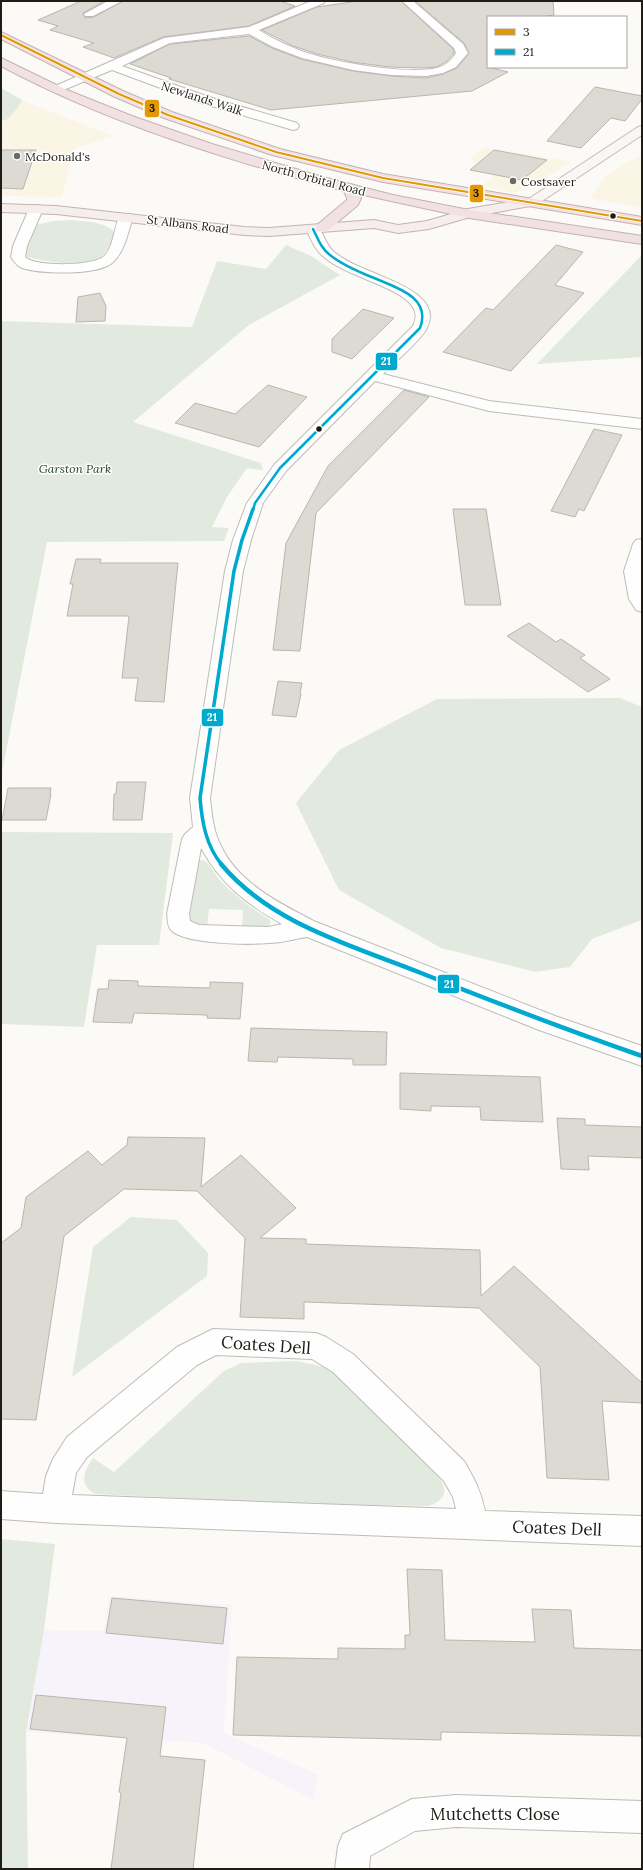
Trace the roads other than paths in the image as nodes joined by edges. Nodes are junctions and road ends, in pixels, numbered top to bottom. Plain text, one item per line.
1 (117, 1) edge
2 (320, 1) edge
3 (407, 1) edge
4 (89, 14) dead end
5 (251, 30) junction
6 (1, 35) edge
7 (1, 61) edge
8 (112, 66) junction
9 (83, 77) junction
10 (57, 89) junction
11 (293, 126) dead end
12 (642, 130) edge
13 (383, 178) junction
14 (349, 188) junction
15 (531, 202) junction
16 (1, 208) edge
17 (36, 209) junction
18 (468, 214) junction
19 (126, 217) junction
20 (642, 221) edge
21 (374, 224) junction
22 (317, 229) junction
23 (642, 230) edge
24 (642, 240) edge
25 (373, 376) junction
26 (642, 424) edge
27 (642, 544) edge
28 (642, 606) edge
29 (204, 829) junction
30 (308, 928) junction
31 (642, 1056) edge
32 (2, 1505) dead end
33 (56, 1509) junction
34 (473, 1524) junction
35 (642, 1531) edge
36 (642, 1817) edge
37 (352, 1869) edge

1 - 4 street
2 - 5 street
3 - 5 street
5 - 8 street
6 - 9 highway, North Orbital Road
7 - 10 highway, North Orbital Road
8 - 9 street
8 - 11 street, Newlands Walk
9 - 10 street
9 - 13 highway, North Orbital Road
10 - 14 highway, North Orbital Road
12 - 15 street
13 - 15 highway, North Orbital Road
13 - 18 highway
14 - 18 highway, North Orbital Road
14 - 22 highway
15 - 18 main road, St Albans Road
15 - 20 highway, North Orbital Road
15 - 23 highway
16 - 17 main road, St Albans Road
17 - 19 main road, St Albans Road
17 - 19 street
18 - 21 main road, St Albans Road
18 - 21 main road, St Albans Road
18 - 24 highway, North Orbital Road
19 - 22 main road, St Albans Road
21 - 22 main road, St Albans Road
22 - 25 street
25 - 26 street
25 - 29 street
27 - 28 street
29 - 30 street
29 - 30 street
30 - 31 street
32 - 33 street, Coates Dell
33 - 34 street, Coates Dell
33 - 34 street, Coates Dell
34 - 35 street, Coates Dell
36 - 37 street, Mutchetts Close

